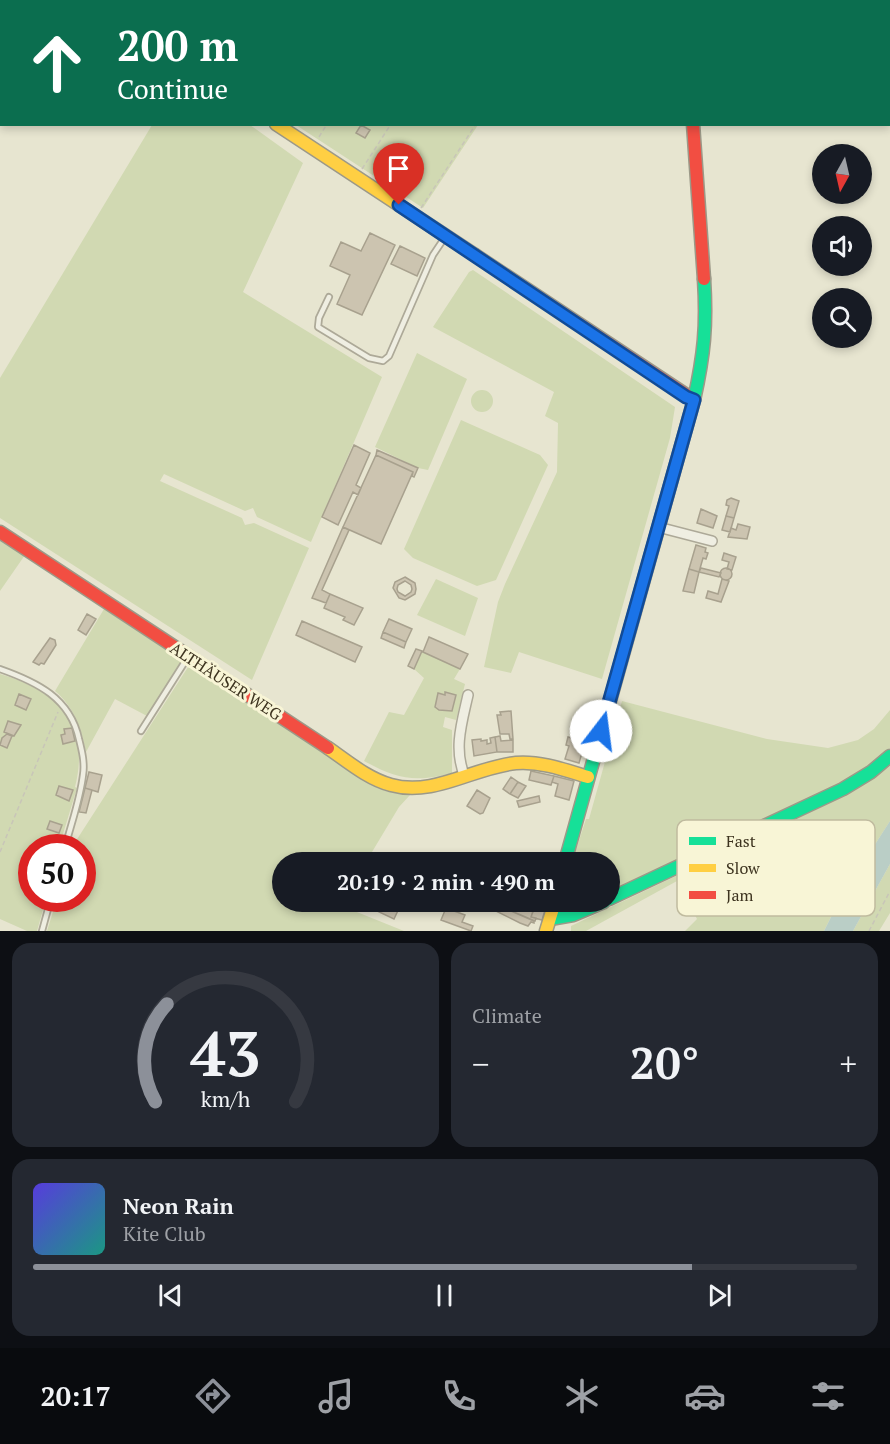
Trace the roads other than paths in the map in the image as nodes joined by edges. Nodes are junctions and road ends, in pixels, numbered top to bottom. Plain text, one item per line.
1 (279, 126) edge
2 (693, 126) edge
3 (446, 235) junction
4 (329, 297) dead end
5 (694, 400) junction
6 (658, 527) junction
7 (0, 532) edge
8 (712, 541) dead end
9 (189, 656) junction
10 (0, 669) edge
11 (468, 695) dead end
12 (141, 731) dead end
13 (890, 756) edge
14 (465, 777) junction
15 (588, 777) junction
16 (777, 820) edge
17 (69, 834) edge
18 (568, 852) edge
19 (677, 867) edge
20 (620, 894) edge
21 (47, 912) edge
22 (580, 912) edge
23 (548, 925) edge
24 (42, 931) edge

1 - 3 street
2 - 5 street
3 - 4 lane
3 - 5 street
5 - 6 street
6 - 8 street
6 - 15 street
7 - 9 street, ALTHÄUSER WEG
9 - 12 lane
9 - 14 street, ALTHÄUSER WEG
10 - 17 lane
11 - 14 street
13 - 16 street
14 - 15 street, ALTHÄUSER WEG
15 - 18 street
19 - 20 street
21 - 24 lane
22 - 23 street

